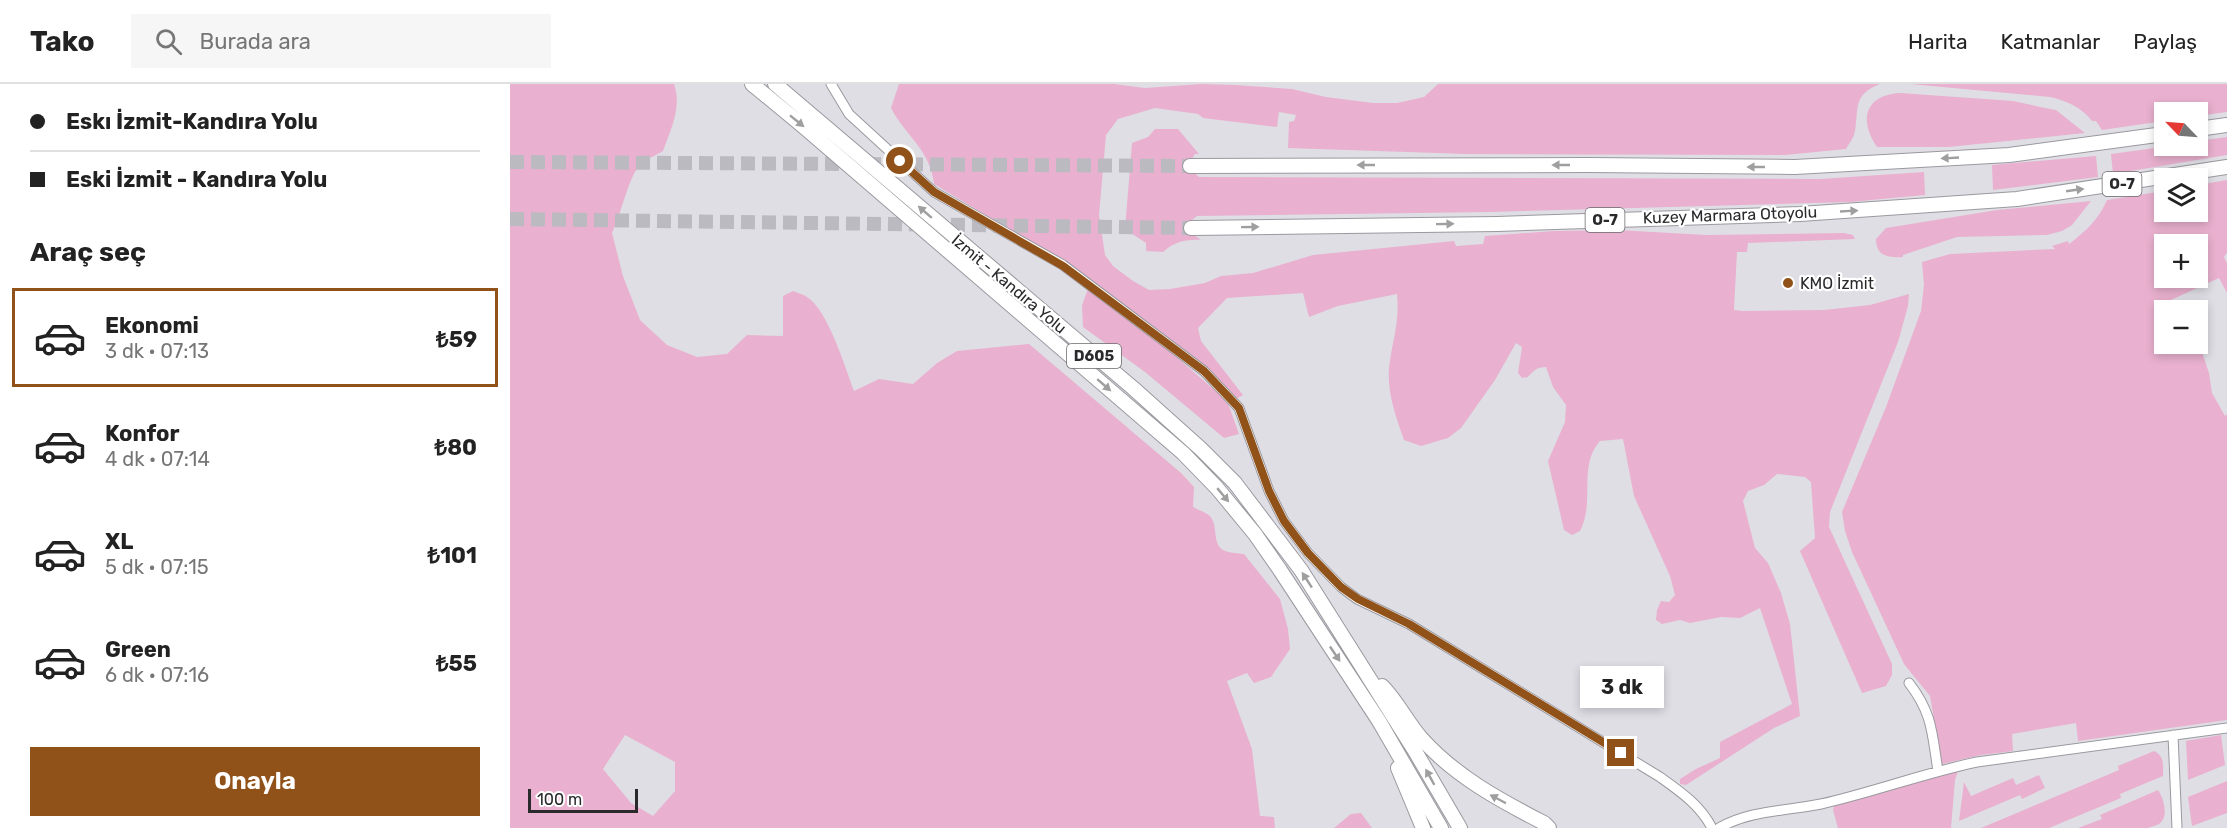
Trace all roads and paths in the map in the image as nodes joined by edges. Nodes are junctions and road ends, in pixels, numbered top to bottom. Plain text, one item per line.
1 (752, 84) edge
2 (776, 84) edge
3 (831, 84) edge
4 (2227, 125) edge
5 (2208, 128) edge
6 (2154, 135) edge
7 (1190, 166) tunnel mouth
8 (2227, 167) edge
9 (1191, 228) tunnel mouth
10 (1362, 665) junction
11 (1909, 683) dead end
12 (1380, 721) junction
13 (2227, 728) edge
14 (2173, 735) junction
15 (1938, 771) junction
16 (1423, 828) edge
17 (1441, 828) edge
18 (1460, 828) edge
19 (1549, 828) edge
20 (1712, 828) edge
21 (1719, 828) edge
22 (2177, 828) edge

1 -> 12 highway
10 -> 2 highway, İzmit - Kandıra Yolu / D605
3 - 20 street
4 - 5 highway
6 -> 7 highway
9 -> 8 highway, Kuzey Marmara Otoyolu / O-7
18 -> 10 highway
19 -> 10 highway
11 - 15 street
12 - 16 highway
12 - 17 highway
13 - 14 street
14 - 15 street
14 - 22 street
15 - 21 street

